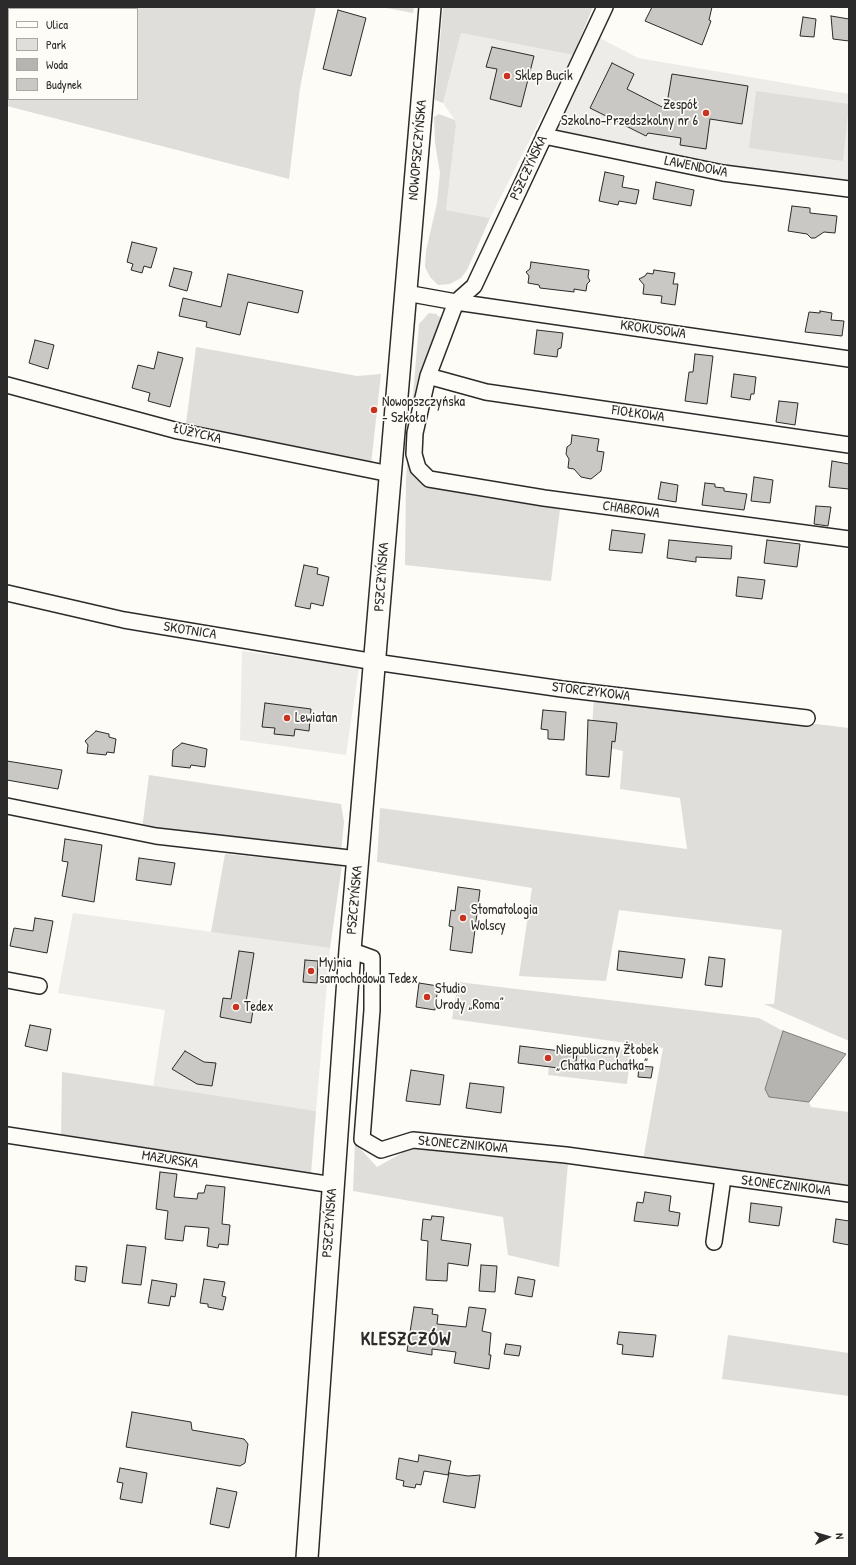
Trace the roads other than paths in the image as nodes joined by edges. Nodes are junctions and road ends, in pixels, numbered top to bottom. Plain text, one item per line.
1 (430, 7) edge
2 (605, 7) edge
3 (544, 136) junction
4 (849, 189) edge
5 (406, 292) junction
6 (456, 302) junction
7 (849, 359) edge
8 (428, 376) junction
9 (7, 385) edge
10 (849, 445) edge
11 (418, 468) joint
12 (390, 474) junction
13 (849, 539) edge
14 (7, 593) edge
15 (375, 662) junction
16 (808, 718) dead end
17 (7, 806) edge
18 (358, 858) junction
19 (350, 950) junction
20 (7, 980) edge
21 (39, 986) dead end
22 (7, 1135) edge
23 (723, 1178) junction
24 (333, 1186) junction
25 (849, 1194) edge
26 (714, 1242) dead end
27 (307, 1558) edge

1 - 5 main road, NOWOPSZCZYŃSKA
2 - 3 street, PSZCZYŃSKA
3 - 4 street, LAWENDOWA
3 - 6 street, PSZCZYŃSKA
5 - 6 street
5 - 12 main road, PSZCZYŃSKA
6 - 7 street, KROKUSOWA
6 - 8 street, PSZCZYŃSKA
8 - 10 street, FIOŁKOWA
8 - 11 street, PSZCZYŃSKA
9 - 12 street, ŁUŻYCKA
11 - 13 street, CHABROWA
12 - 15 main road, PSZCZYŃSKA
14 - 15 street, SKOTNICA
15 - 16 street, STORCZYKOWA
15 - 18 main road, PSZCZYŃSKA
17 - 18 street
18 - 19 main road, PSZCZYŃSKA
19 - 23 street, SŁONECZNIKOWA
19 - 24 main road, PSZCZYŃSKA
20 - 21 street
22 - 24 street, MAZURSKA
23 - 25 street, SŁONECZNIKOWA
23 - 26 street, SŁONECZNIKOWA
24 - 27 main road, PSZCZYŃSKA

